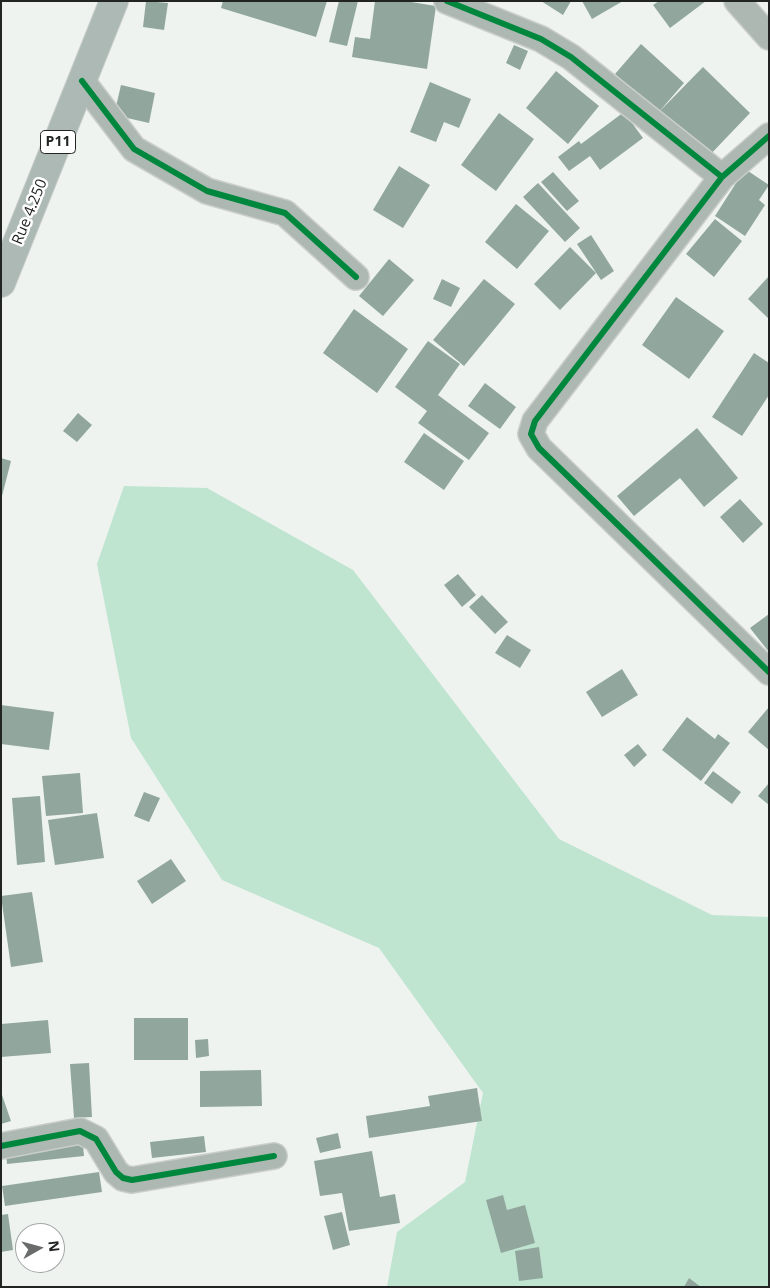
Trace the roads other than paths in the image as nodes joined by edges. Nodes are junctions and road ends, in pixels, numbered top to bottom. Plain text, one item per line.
1 (114, 1) edge
2 (447, 1) edge
3 (737, 1) edge
4 (769, 37) edge
5 (82, 81) junction
6 (769, 136) edge
7 (722, 177) junction
8 (356, 277) dead end
9 (1, 283) edge
10 (769, 672) edge
11 (1, 1146) edge
12 (274, 1156) dead end

1 - 5 main road, Rue 4.250 / P11
2 - 7 street
3 - 4 street
5 - 8 street
5 - 9 main road, Rue 4.250 / P11
6 - 7 street
7 - 10 street
11 - 12 street

